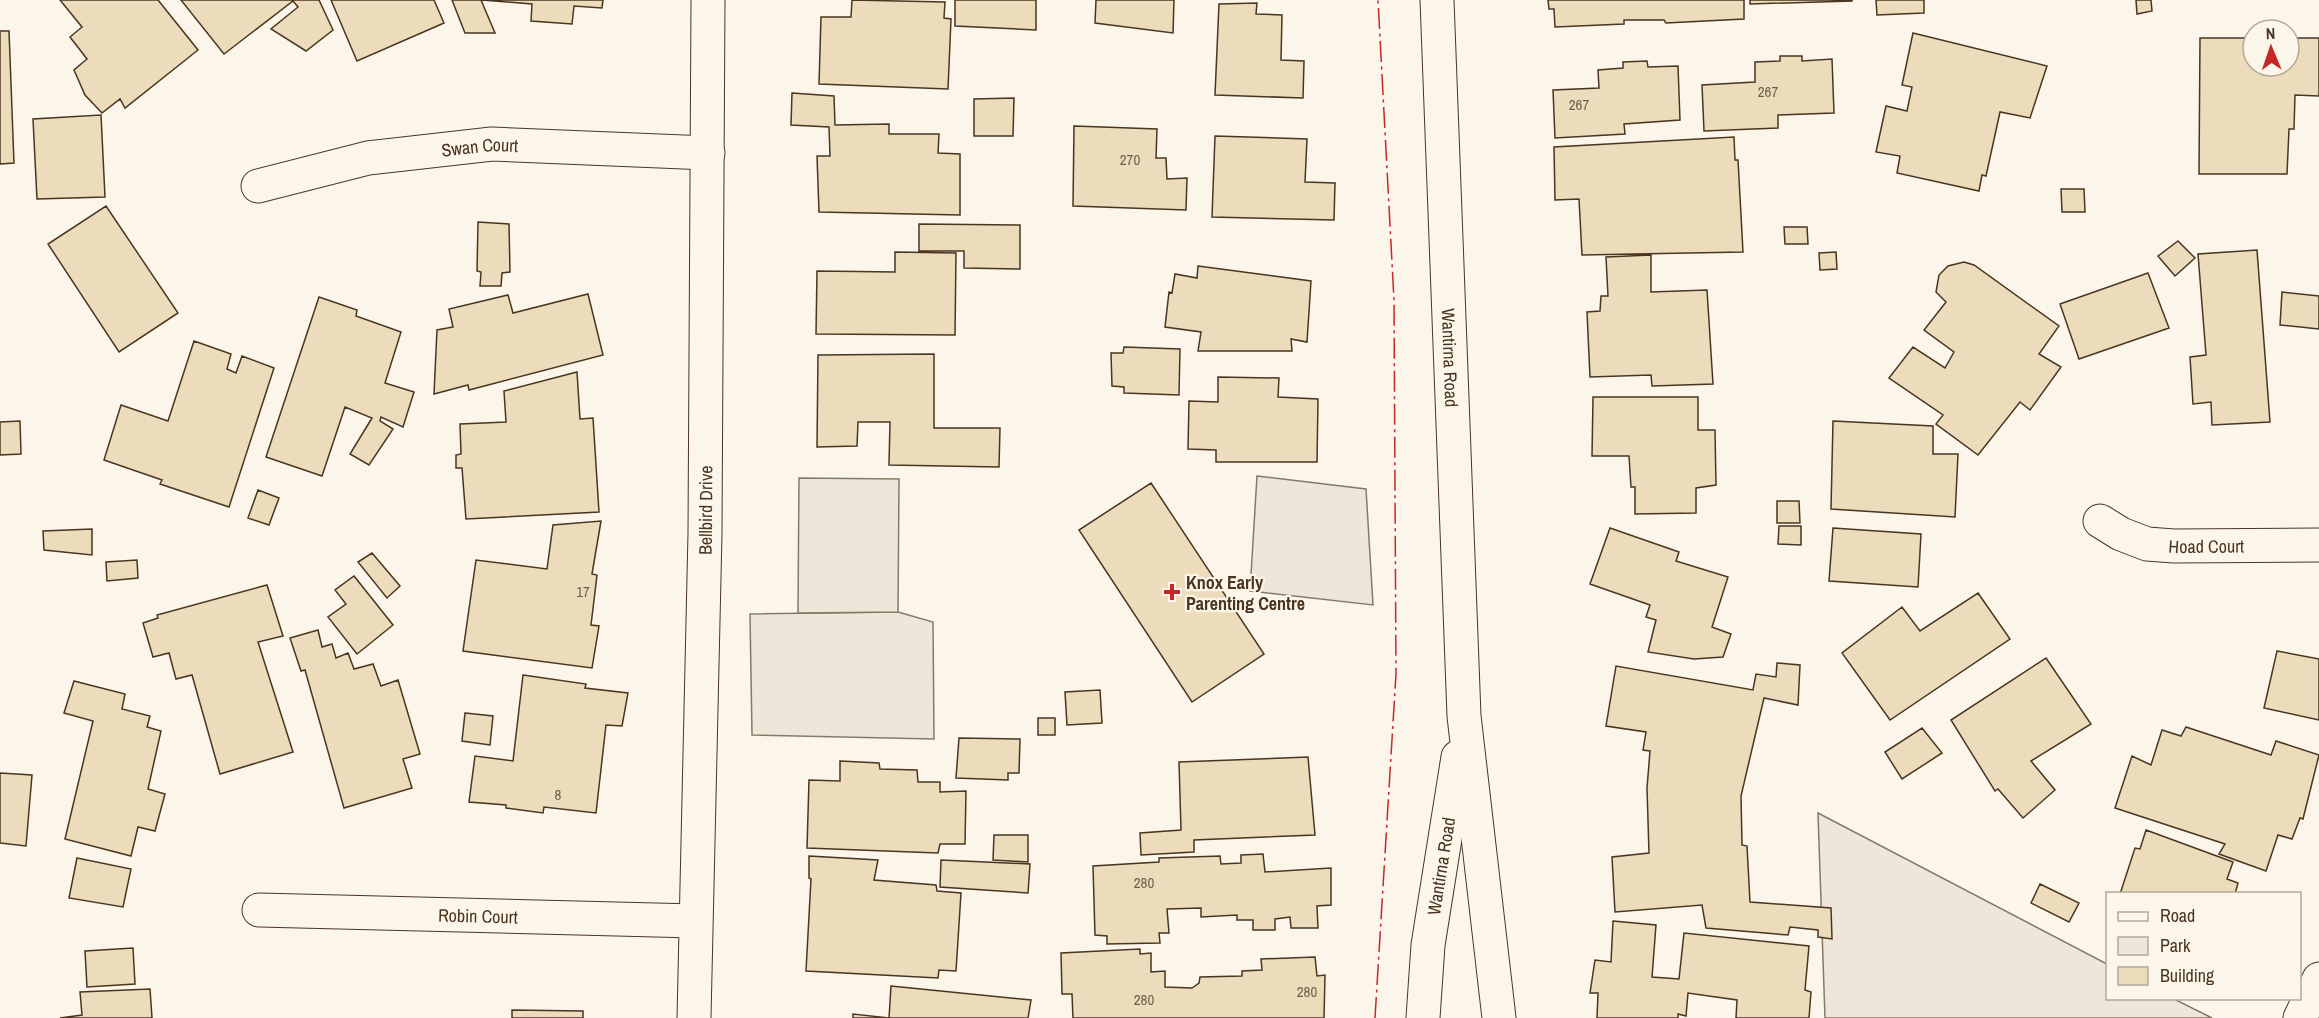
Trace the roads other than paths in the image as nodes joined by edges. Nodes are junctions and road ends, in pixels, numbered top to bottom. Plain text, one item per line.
1 (708, 0) edge
2 (1437, 0) edge
3 (708, 153) junction
4 (258, 186) dead end
5 (2100, 521) dead end
6 (2319, 545) edge
7 (1464, 716) junction
8 (259, 910) dead end
9 (695, 921) junction
10 (2319, 979) edge
11 (694, 1018) edge
12 (1423, 1018) edge
13 (1499, 1018) edge
14 (2300, 1018) edge

1 - 3 street, Bellbird Drive
2 - 7 street, Wantirna Road
3 - 4 street, Swan Court
3 - 9 street, Bellbird Drive
5 - 6 street, Hoad Court
7 - 12 street, Wantirna Road
7 - 13 street, Wantirna Road
8 - 9 street, Robin Court
9 - 11 street, Bellbird Drive
10 - 14 street

